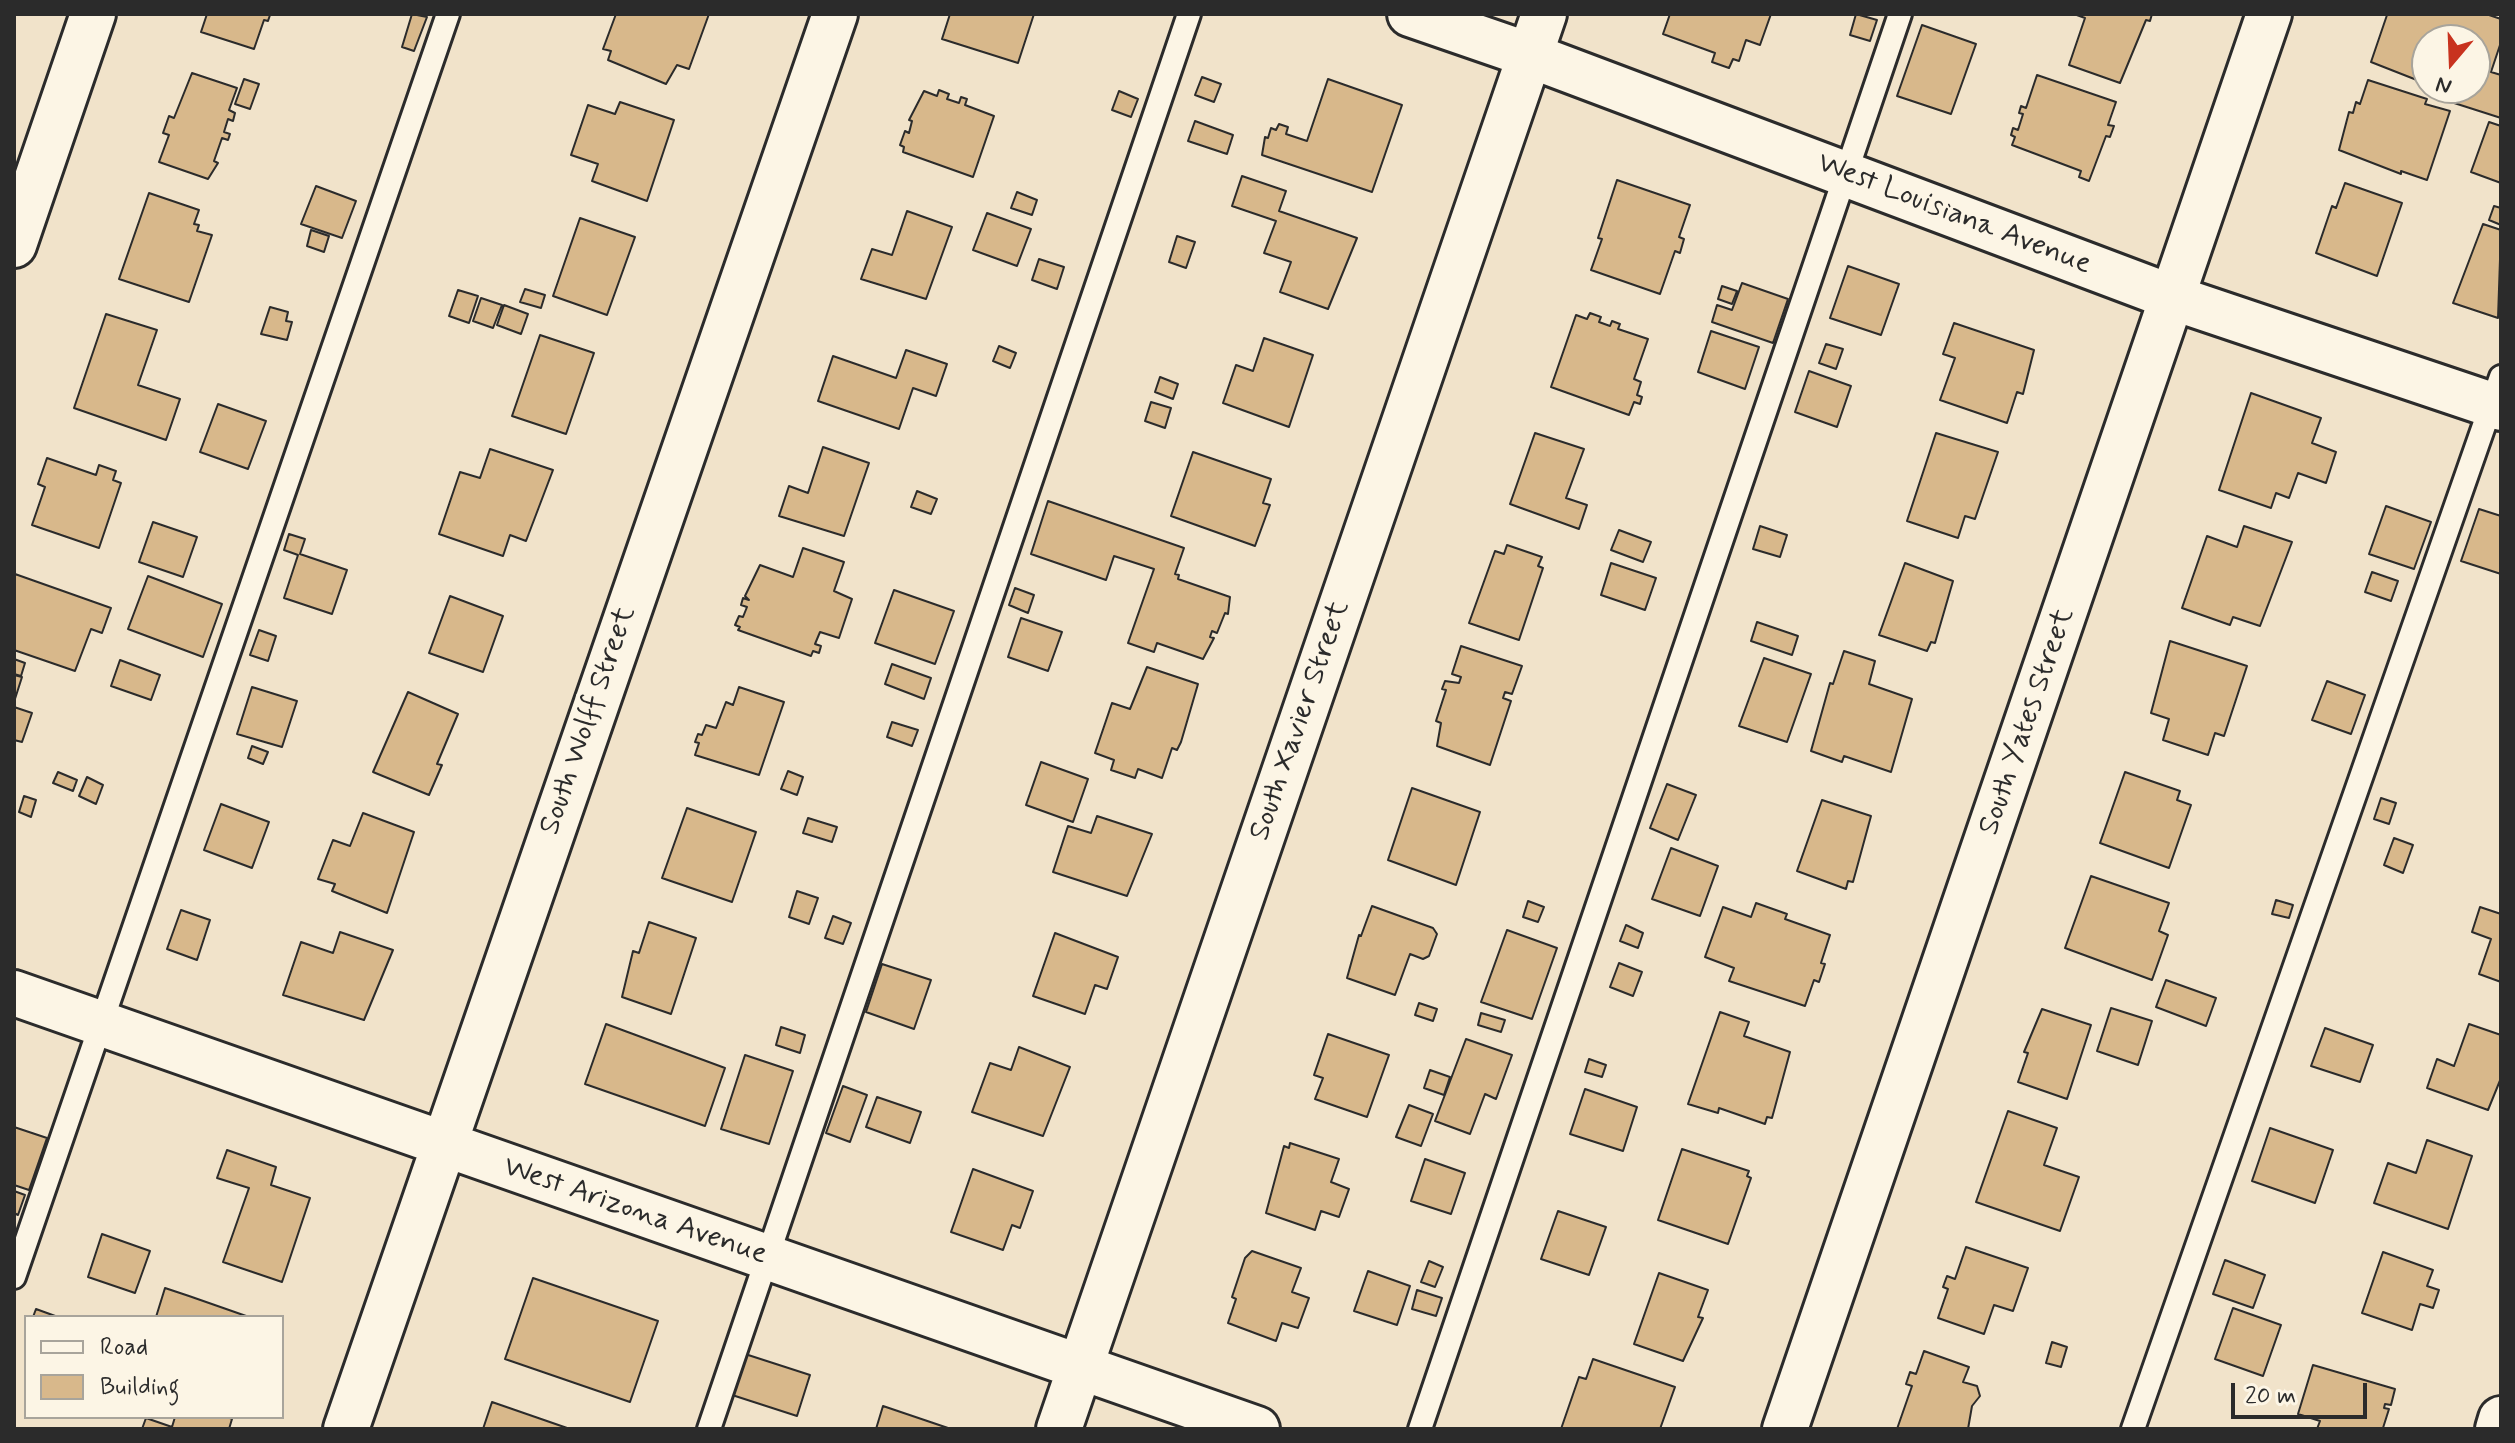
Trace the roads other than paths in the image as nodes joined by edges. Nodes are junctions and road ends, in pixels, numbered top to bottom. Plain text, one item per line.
1 (93, 14) edge
2 (448, 14) edge
3 (835, 14) edge
4 (1189, 14) edge
5 (1410, 14) edge
6 (1544, 14) edge
7 (1900, 14) edge
8 (2269, 14) edge
9 (1529, 55) junction
10 (1846, 175) junction
11 (14, 245) edge
12 (2174, 298) junction
13 (2498, 397) edge
14 (14, 993) edge
15 (100, 1023) junction
16 (442, 1143) junction
17 (769, 1259) junction
18 (14, 1277) edge
19 (1081, 1366) junction
20 (2501, 1419) edge
21 (346, 1429) edge
22 (709, 1429) edge
23 (1059, 1429) edge
24 (1257, 1429) edge
25 (1420, 1429) edge
26 (1785, 1429) edge
27 (2133, 1429) edge
28 (2498, 1429) edge

1 - 11 street
2 - 15 lane
3 - 16 street, South Wolff Street
4 - 17 lane
5 - 9 street, West Louisiana Avenue
6 - 9 street, South Xavier Street
7 - 10 lane
8 - 12 street, South Yates Street
9 - 10 street, West Louisiana Avenue
9 - 19 street, South Xavier Street
10 - 12 street, West Louisiana Avenue
10 - 25 lane
12 - 13 street, West Louisiana Avenue
12 - 26 street, South Yates Street
13 - 27 lane
14 - 15 street, West Arizona Avenue
15 - 16 street, West Arizona Avenue
15 - 18 lane
16 - 17 street, West Arizona Avenue
16 - 21 street, South Wolff Street
17 - 19 street, West Arizona Avenue
17 - 22 lane
19 - 23 street, South Xavier Street
19 - 24 street, West Arizona Avenue
20 - 28 street

